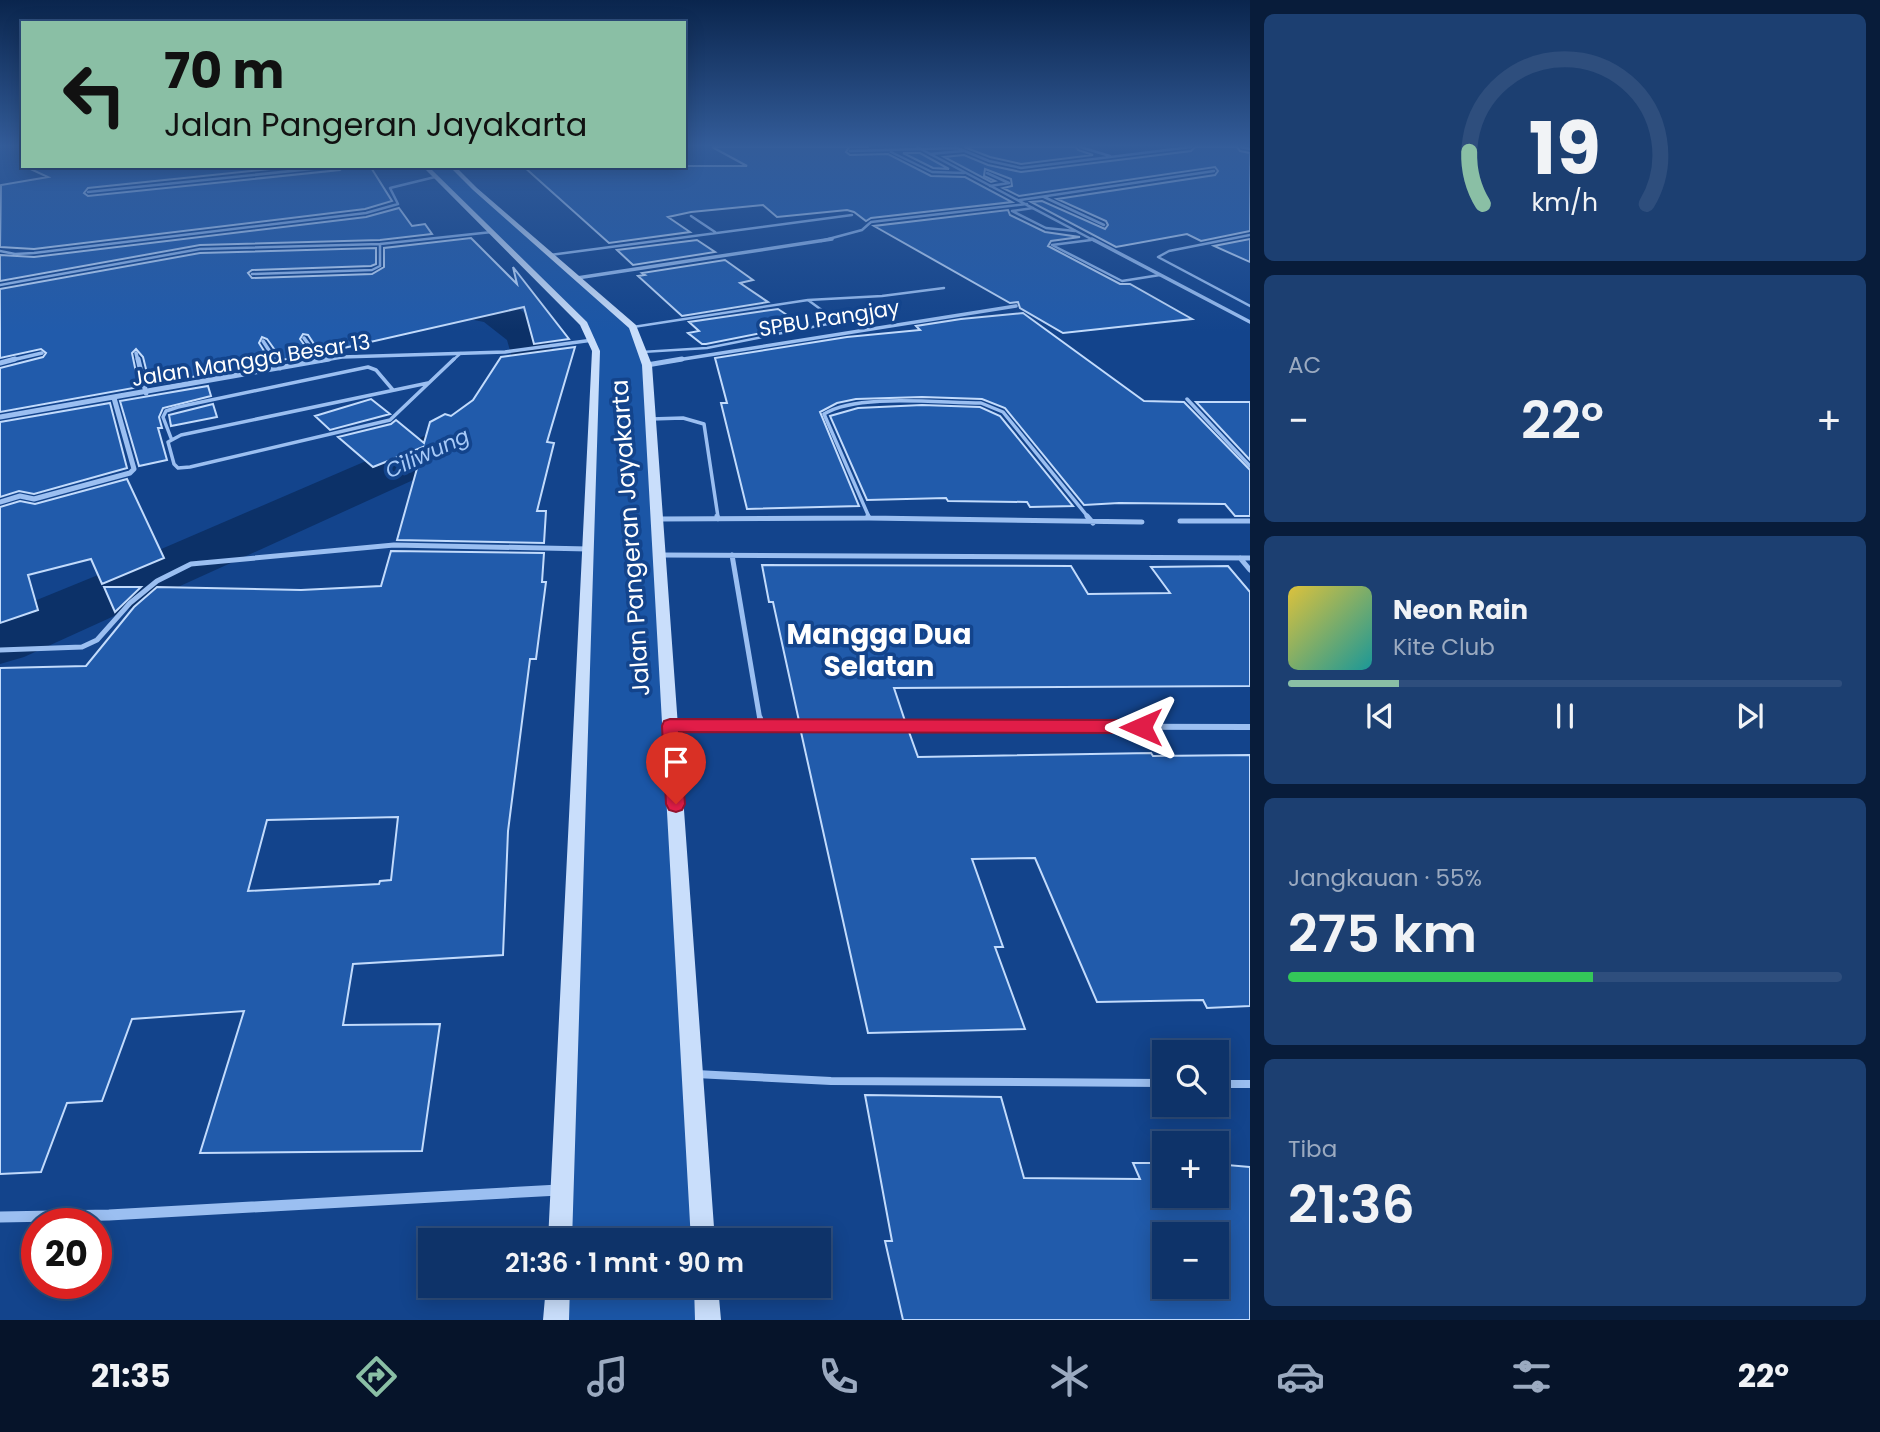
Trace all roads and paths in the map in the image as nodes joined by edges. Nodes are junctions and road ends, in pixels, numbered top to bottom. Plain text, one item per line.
1 (382, 209) edge
2 (468, 209) edge
3 (499, 209) edge
4 (987, 209) edge
5 (1029, 209) edge
6 (1034, 209) edge
7 (1069, 209) edge
8 (852, 215) dead end
9 (691, 216) dead end
10 (1104, 225) dead end
11 (1074, 231) junction
12 (492, 232) junction
13 (715, 232) junction
14 (1250, 235) edge
15 (1091, 240) junction
16 (380, 244) junction
17 (0, 250) edge
18 (551, 255) junction
19 (252, 274) dead end
20 (1160, 275) junction
21 (577, 278) junction
22 (0, 285) edge
23 (944, 288) dead end
24 (808, 300) junction
25 (1017, 306) dead end
26 (1250, 306) edge
27 (1250, 321) edge
28 (633, 327) junction
29 (303, 338) dead end
30 (593, 340) junction
31 (262, 341) dead end
32 (42, 353) dead end
33 (136, 353) dead end
34 (461, 353) junction
35 (644, 359) junction
36 (321, 361) junction
37 (0, 363) edge
38 (279, 369) junction
39 (428, 383) junction
40 (393, 390) junction
41 (146, 393) junction
42 (114, 398) junction
43 (1187, 400) dead end
44 (0, 417) edge
45 (650, 419) junction
46 (171, 438) junction
47 (1250, 467) edge
48 (0, 502) edge
49 (869, 518) junction
50 (657, 519) junction
51 (718, 519) junction
52 (1250, 521) edge
53 (1142, 522) dead end
54 (1180, 522) dead end
55 (1093, 523) junction
56 (588, 549) junction
57 (659, 554) junction
58 (732, 555) junction
59 (1240, 558) junction
60 (1250, 558) edge
61 (1250, 570) edge
62 (0, 650) edge
63 (670, 726) junction
64 (761, 726) junction
65 (1250, 727) edge
66 (693, 1074) junction
67 (1152, 1083) edge
68 (1229, 1084) edge
69 (1250, 1084) edge
70 (562, 1190) junction
71 (0, 1217) edge
72 (561, 1228) edge
73 (703, 1228) edge
74 (557, 1298) edge
75 (707, 1298) edge
76 (556, 1320) edge
77 (708, 1320) edge

1 - 17 lane
2 - 12 main road
3 - 18 main road, Jalan Pangeran Jayakarta
4 - 21 street
5 - 11 lane
6 - 11 street
7 - 10 lane
8 - 13 lane
9 - 13 lane
11 - 15 street
12 - 16 lane
12 - 30 main road
13 - 18 lane
14 - 26 lane
15 - 20 street
15 - 20 lane
16 - 19 lane
16 - 22 lane
18 - 21 main road, Jalan Pangeran Jayakarta
20 - 27 street
21 - 28 main road, Jalan Pangeran Jayakarta
23 - 24 lane, SPBU Pangjay
24 - 28 lane, SPBU Pangjay
24 - 35 lane, SPBU Pangjay
25 - 35 street, SPBU Pangjay
28 - 35 main road, Jalan Pangeran Jayakarta
29 - 36 street
30 - 34 street, Jalan Mangga Besar 13
30 - 56 main road, Jalan Pangeran Jayakarta
31 - 38 street
32 - 37 street
33 - 41 street
34 - 36 street, Jalan Mangga Besar 13
34 - 39 lane
35 - 45 main road, Jalan Pangeran Jayakarta
36 - 38 street, Jalan Mangga Besar 13
38 - 41 street, Jalan Mangga Besar 13
39 - 40 lane
39 - 46 lane
40 - 46 lane
40 - 46 lane
41 - 42 street, Jalan Mangga Besar 13
42 - 44 street, Jalan Mangga Besar 13
42 - 48 street
43 - 47 lane
45 - 50 main road, Jalan Pangeran Jayakarta
45 - 51 lane
49 - 51 lane
49 - 55 lane
49 - 55 lane
50 - 51 lane
50 - 57 main road, Jalan Pangeran Jayakarta
52 - 54 lane
53 - 55 lane
56 - 62 lane
56 - 70 main road, Jalan Pangeran Jayakarta
57 - 58 lane
57 - 63 main road, Jalan Pangeran Jayakarta
58 - 59 lane
58 - 64 lane
59 - 60 lane
59 - 61 lane
63 - 64 lane
63 - 66 main road, Jalan Pangeran Jayakarta
64 - 65 lane
66 - 67 lane
66 - 73 main road, Jalan Pangeran Jayakarta
68 - 69 lane
70 - 71 street
70 - 72 main road, Jalan Pangeran Jayakarta
74 - 76 main road
75 - 77 main road

